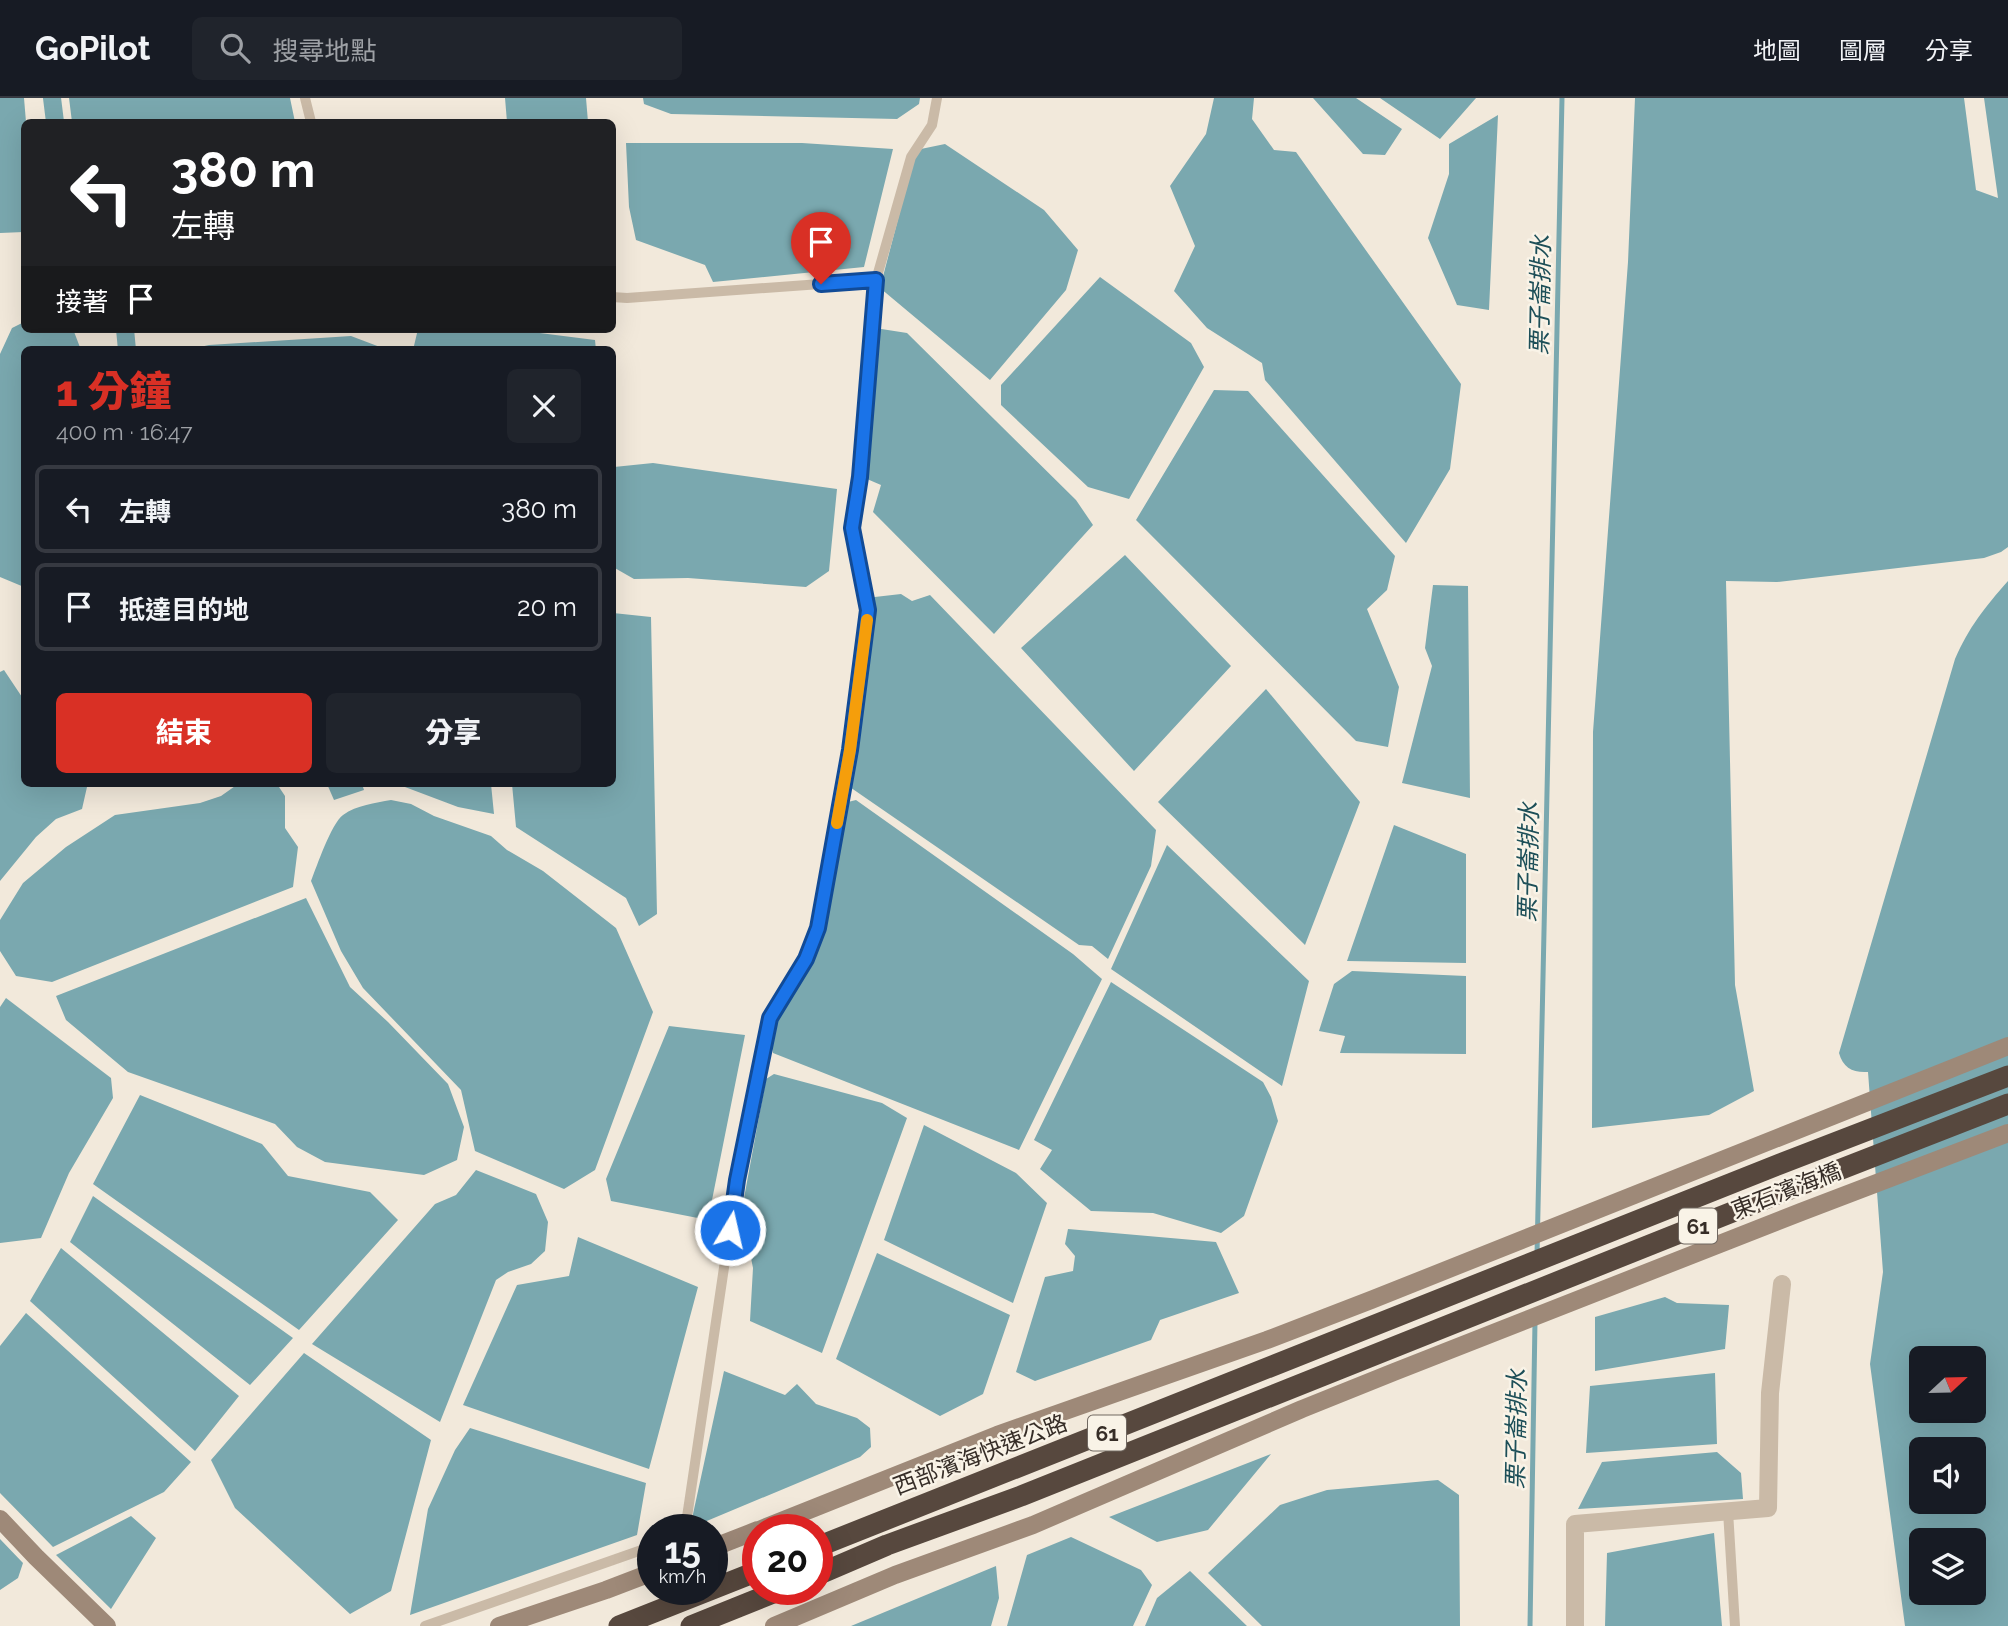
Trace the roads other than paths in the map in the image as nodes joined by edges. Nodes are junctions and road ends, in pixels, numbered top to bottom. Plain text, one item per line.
1 (305, 98) edge
2 (937, 98) edge
3 (309, 119) edge
4 (876, 280) junction
5 (616, 297) edge
6 (2008, 1046) edge
7 (2008, 1076) edge
8 (2008, 1104) edge
9 (2008, 1133) edge
10 (1782, 1284) dead end
11 (1397, 1317) joint
12 (1728, 1511) junction
13 (687, 1514) edge
14 (798, 1514) edge
15 (0, 1519) edge
16 (833, 1541) edge
17 (637, 1552) edge
18 (833, 1567) edge
19 (742, 1577) edge
20 (637, 1578) edge
21 (743, 1605) edge
22 (107, 1626) edge
23 (425, 1626) edge
24 (499, 1626) edge
25 (619, 1626) edge
26 (691, 1626) edge
27 (774, 1626) edge
28 (1575, 1626) edge
29 (1735, 1626) edge

1 - 3 lane
2 - 4 lane
4 - 5 lane
4 - 13 lane
6 - 14 street
7 - 11 highway, 東石濱海橋 / 61
8 - 18 highway, 東石濱海橋 / 61
9 - 27 street, 東石濱海橋
10 - 12 street
11 - 16 highway, 西部濱海快速公路 / 61
12 - 28 street
12 - 29 lane
15 - 22 street
17 - 23 lane
19 - 25 highway
20 - 24 street
21 - 26 highway

